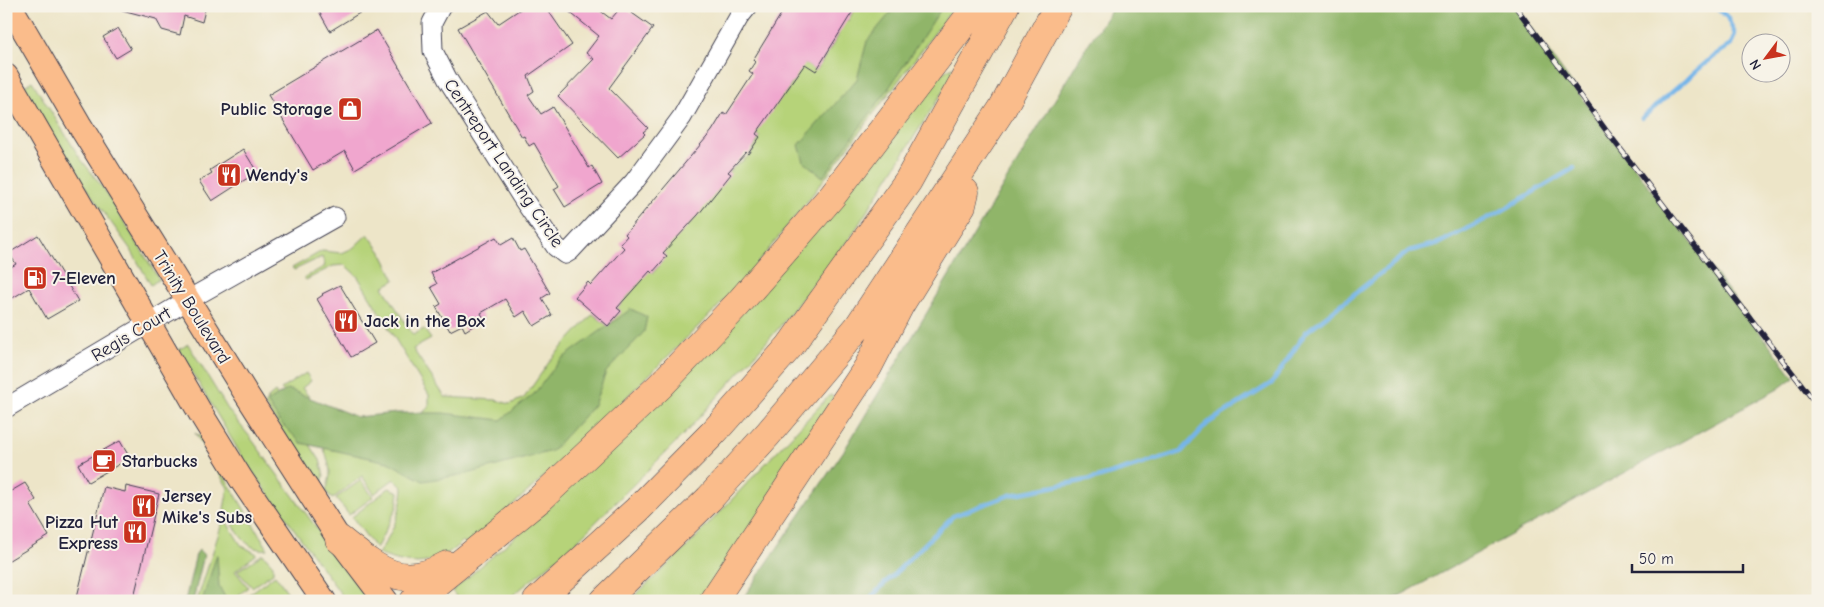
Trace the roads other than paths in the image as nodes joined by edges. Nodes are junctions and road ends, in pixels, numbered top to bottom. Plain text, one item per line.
1 (10, 6) edge
2 (440, 6) edge
3 (748, 6) edge
4 (977, 6) edge
5 (1005, 6) edge
6 (1058, 6) edge
7 (6, 76) edge
8 (973, 156) junction
9 (335, 217) dead end
10 (188, 300) junction
11 (149, 324) junction
12 (6, 408) edge
13 (339, 539) junction
14 (484, 545) junction
15 (291, 553) junction
16 (310, 601) edge
17 (324, 601) edge
18 (386, 601) edge
19 (414, 601) edge
20 (537, 601) edge
21 (604, 601) edge
22 (713, 601) edge

1 - 10 main road, Trinity Boulevard
2 - 3 street, Centreport Landing Circle
4 - 14 highway
5 - 20 highway
6 - 8 highway
7 - 11 main road
8 - 21 highway
8 - 22 highway
9 - 10 street, Regis Court
10 - 11 street, Regis Court
10 - 13 main road, Trinity Boulevard
11 - 12 street, Regis Court
11 - 15 main road
13 - 14 highway
13 - 18 main road, Trinity Boulevard
14 - 19 highway
15 - 16 main road
15 - 17 main road

